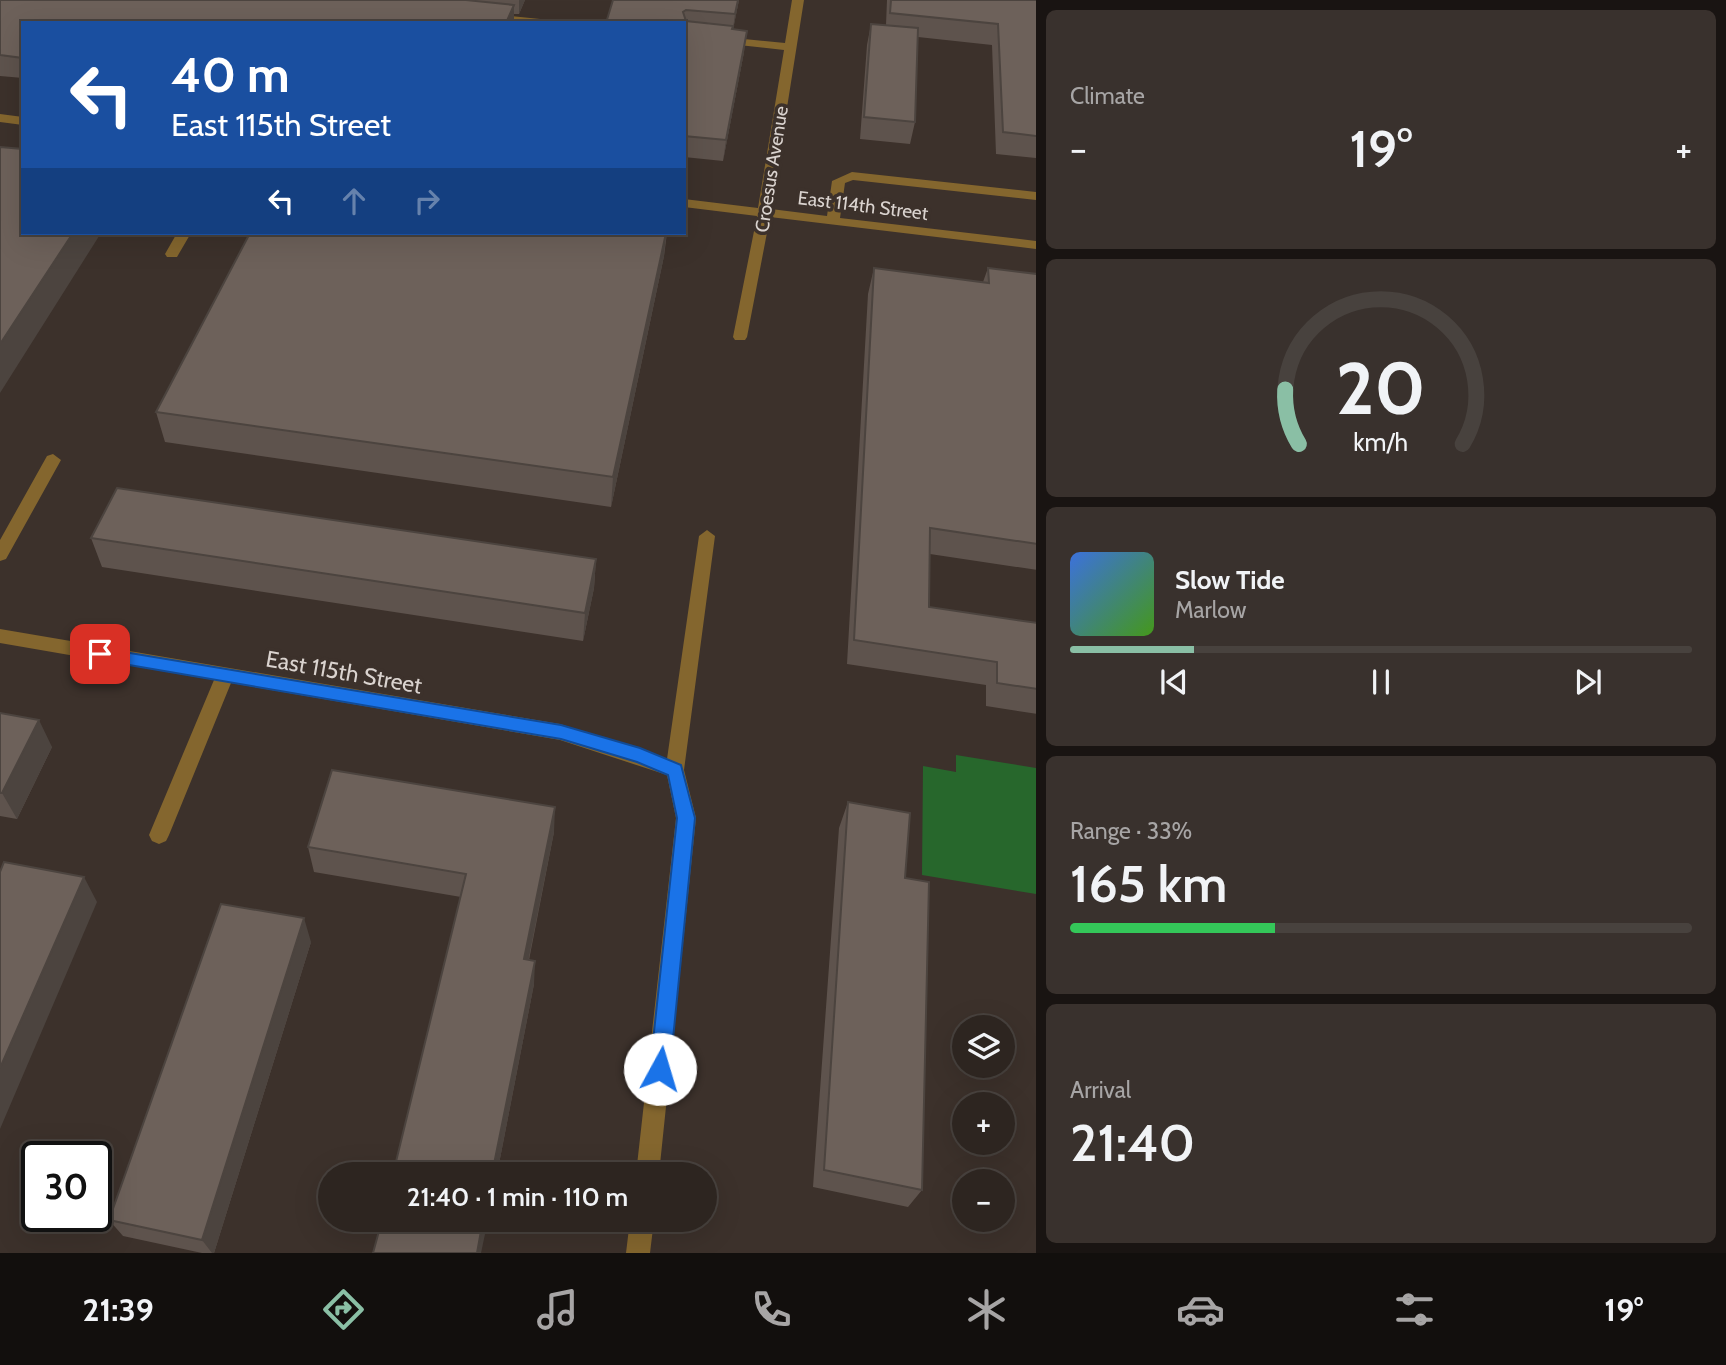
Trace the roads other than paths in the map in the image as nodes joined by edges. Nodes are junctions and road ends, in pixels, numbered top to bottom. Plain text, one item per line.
1 (798, 0) edge
2 (471, 15) edge
3 (530, 21) edge
4 (686, 36) edge
5 (791, 47) junction
6 (0, 118) edge
7 (21, 121) edge
8 (1036, 196) edge
9 (686, 203) edge
10 (764, 213) junction
11 (833, 222) junction
12 (183, 235) edge
13 (1036, 245) edge
14 (172, 254) dead end
15 (740, 337) dead end
16 (53, 460) dead end
17 (707, 536) dead end
18 (0, 555) edge
19 (0, 636) edge
20 (225, 676) junction
21 (675, 770) junction
22 (159, 835) dead end
23 (649, 1162) edge
24 (641, 1232) edge
25 (638, 1253) edge

1 - 5 street, Croesus Avenue
2 - 3 street
4 - 5 street
5 - 10 street, Croesus Avenue
6 - 7 street
8 - 11 street
9 - 10 street, East 114th Street
10 - 11 street, East 114th Street
10 - 15 street, Croesus Avenue
11 - 13 street, East 114th Street
12 - 14 street
16 - 18 street
17 - 21 street
19 - 20 street, East 115th Street
20 - 21 street, East 115th Street
20 - 22 street
21 - 23 street
24 - 25 street

